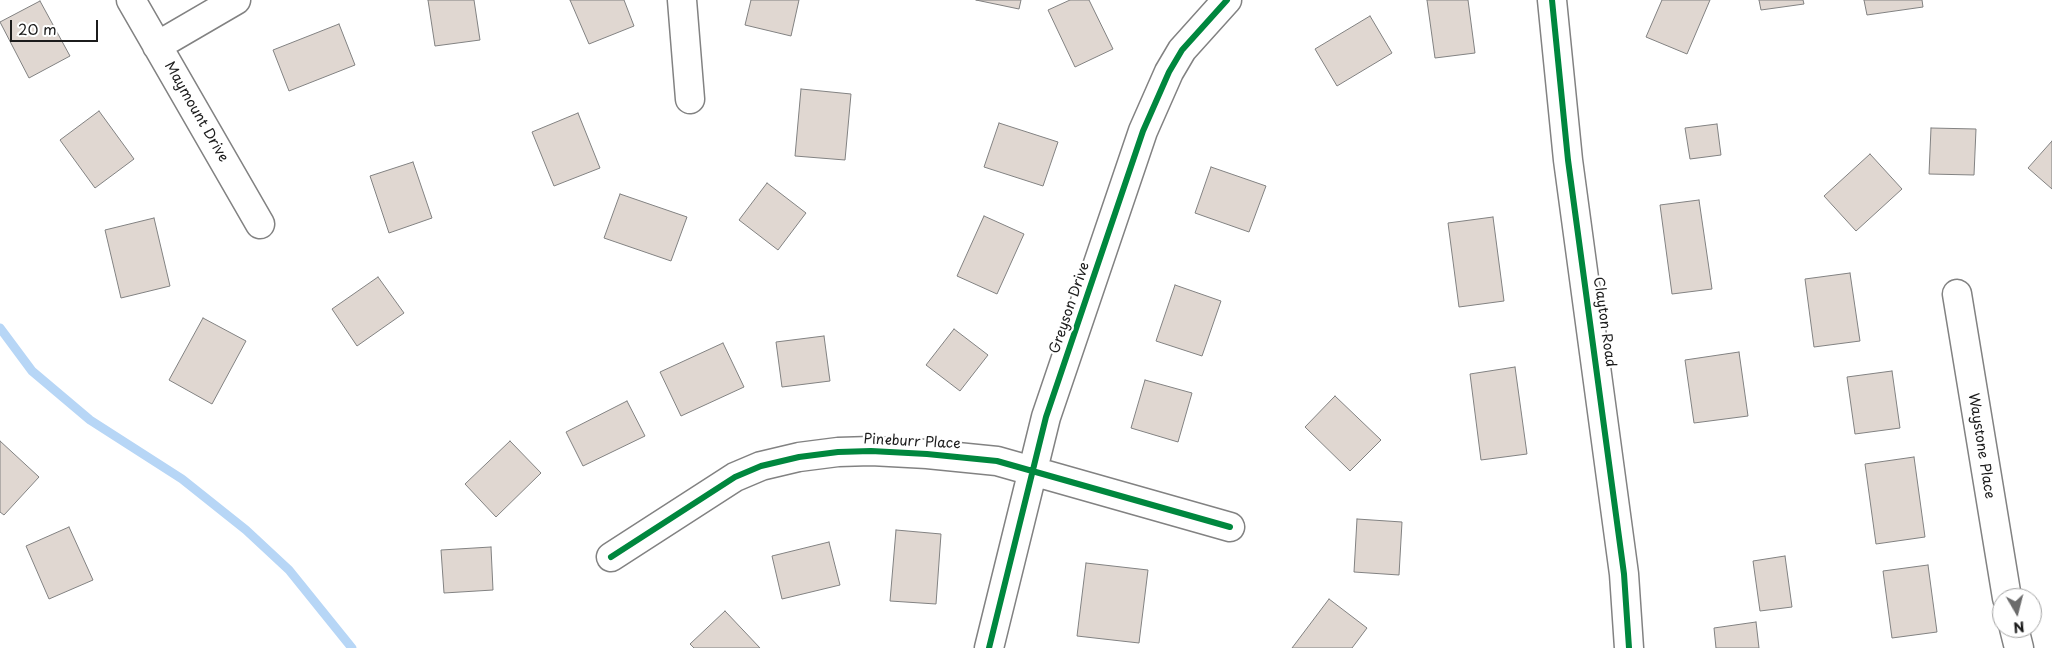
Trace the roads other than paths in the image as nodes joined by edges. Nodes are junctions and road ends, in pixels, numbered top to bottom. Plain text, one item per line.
1 (131, 0) edge
2 (236, 0) edge
3 (682, 0) edge
4 (1227, 0) edge
5 (1552, 0) edge
6 (157, 46) junction
7 (690, 99) dead end
8 (260, 224) dead end
9 (1958, 294) dead end
10 (1033, 471) junction
11 (1230, 527) dead end
12 (611, 557) dead end
13 (2005, 588) edge
14 (988, 648) edge
15 (1629, 648) edge

1 - 6 street, Maymount Drive
2 - 6 street
3 - 7 street
4 - 10 street, Greyson Drive
5 - 15 street, Clayton Road
6 - 8 street, Maymount Drive
9 - 13 street, Waystone Place
10 - 11 street, Pineburr Place
10 - 12 street, Pineburr Place
10 - 14 street, Greyson Drive

